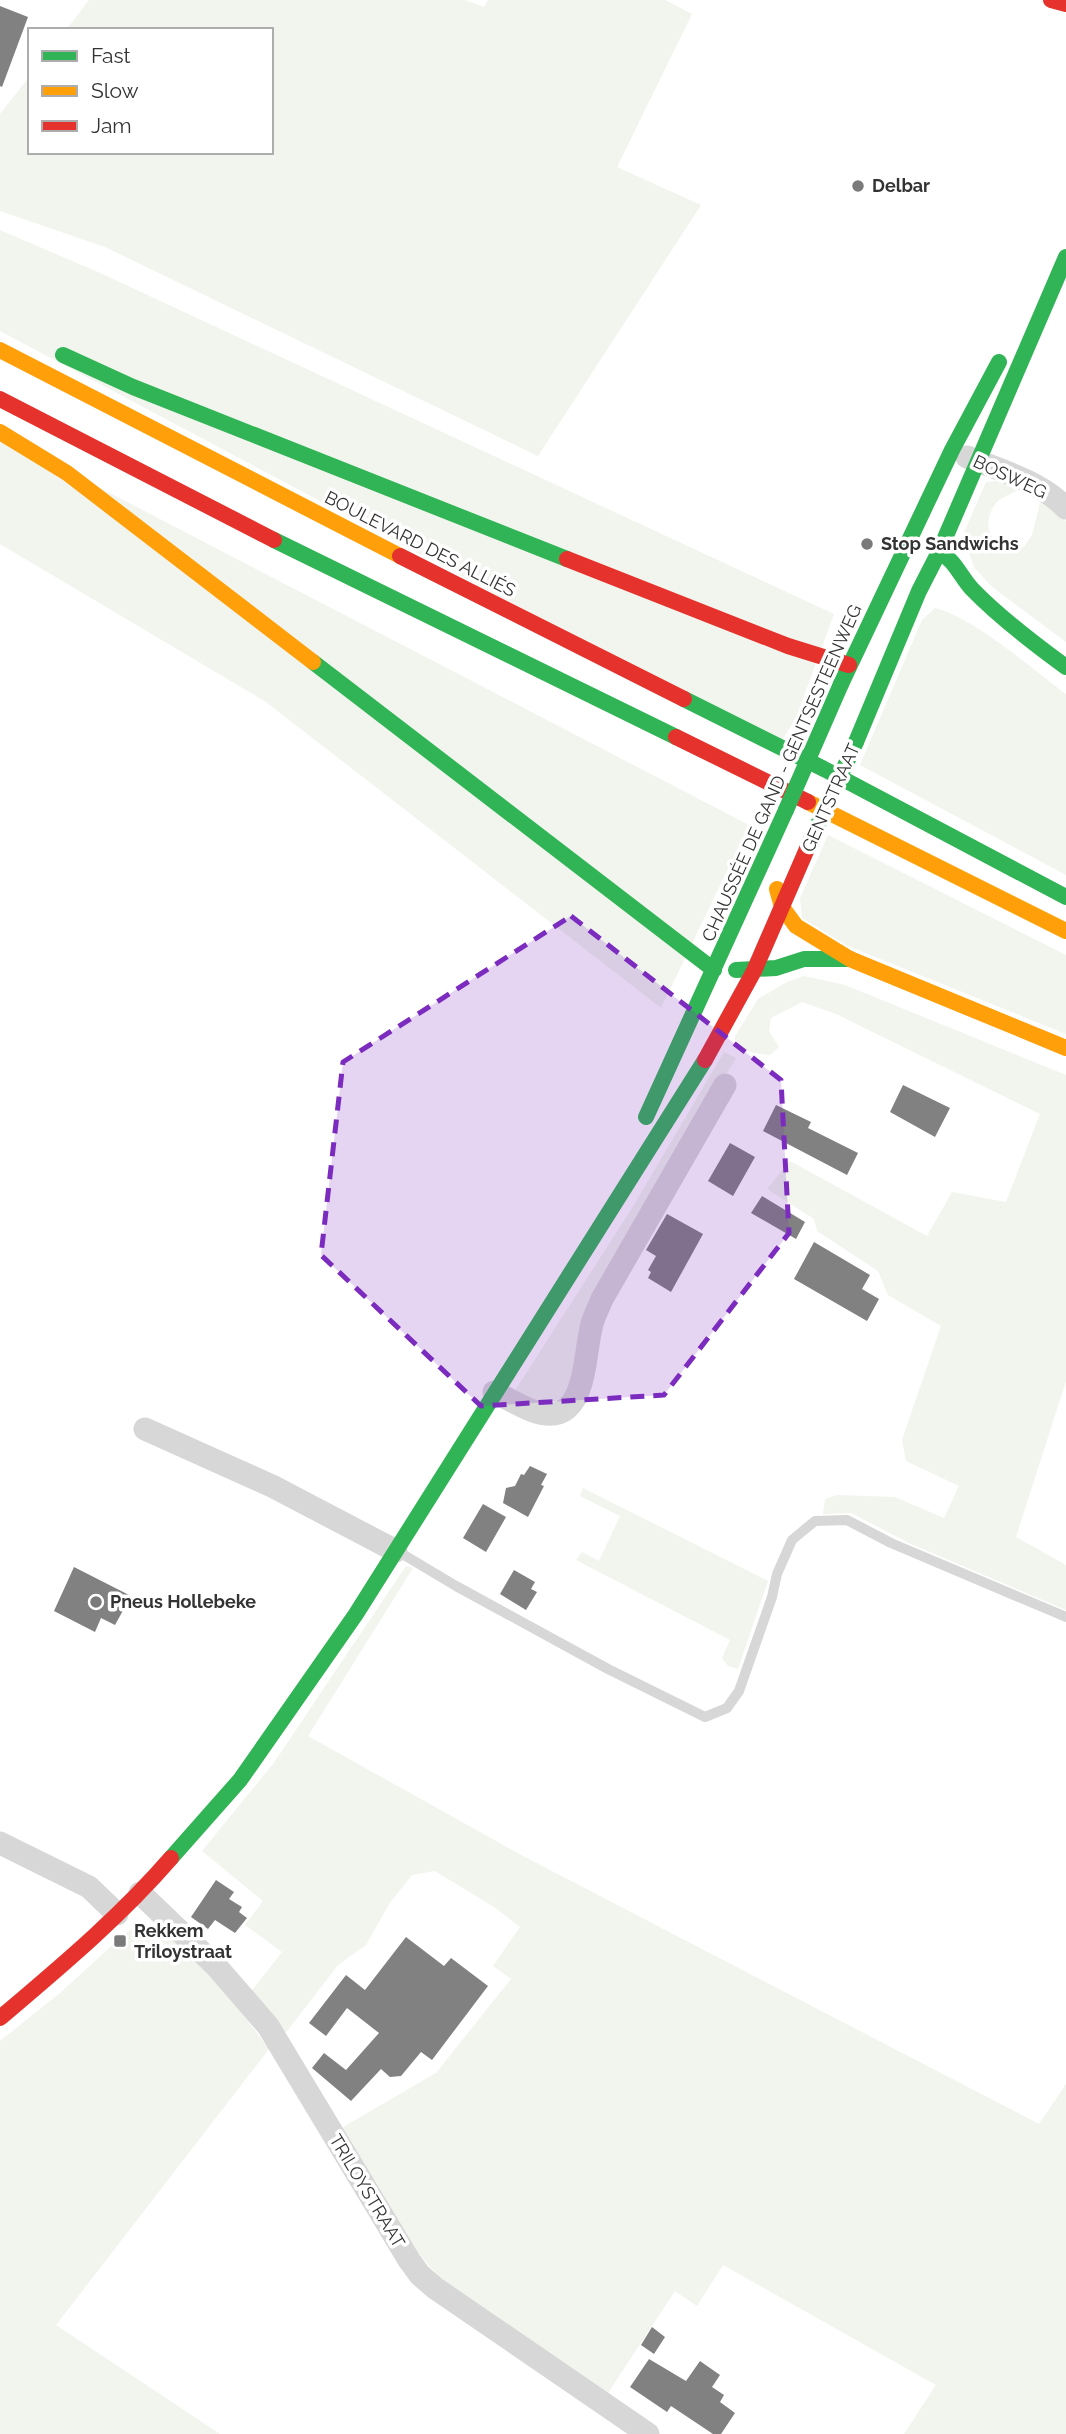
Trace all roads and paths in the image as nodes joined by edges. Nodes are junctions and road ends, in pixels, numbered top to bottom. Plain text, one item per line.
1 (1051, 0) edge
2 (1066, 4) edge
3 (1066, 257) edge
4 (1051, 288) junction
5 (1018, 328) dead end
6 (48, 349) dead end
7 (1006, 349) dead end
8 (0, 350) edge
9 (0, 399) edge
10 (0, 432) edge
11 (952, 450) junction
12 (977, 461) junction
13 (1066, 508) edge
14 (939, 552) junction
15 (919, 592) junction
16 (940, 596) dead end
17 (962, 604) dead end
18 (876, 612) junction
19 (1022, 636) junction
20 (849, 665) junction
21 (1066, 667) edge
22 (857, 691) junction
23 (786, 810) junction
24 (1066, 897) edge
25 (782, 907) junction
26 (1066, 930) edge
27 (850, 959) junction
28 (714, 970) junction
29 (754, 971) junction
30 (1066, 1048) edge
31 (725, 1086) dead end
32 (563, 1283) junction
33 (494, 1392) junction
34 (145, 1429) dead end
35 (396, 1551) junction
36 (1066, 1617) edge
37 (0, 1843) edge
38 (140, 1893) junction
39 (117, 1914) junction
40 (0, 2018) edge
41 (648, 2434) edge

1 - 2 main road
3 - 4 main road
4 - 5 main road
4 - 12 main road, GENTSTRAAT
6 - 20 main road
7 - 11 main road, CHAUSSÉE DE GAND - GENTSESTEENWEG
8 - 24 main road, BOULEVARD DES ALLIÉS
9 - 26 main road
10 - 28 main road
11 - 12 street, BOSWEG
11 - 18 main road, CHAUSSÉE DE GAND - GENTSESTEENWEG
12 - 13 street, BOSWEG
12 - 14 main road, GENTSTRAAT
14 - 15 main road, GENTSTRAAT
14 - 19 main road
15 - 16 main road
15 - 18 main road
15 - 22 main road, GENTSTRAAT
17 - 19 main road
18 - 20 main road, CHAUSSÉE DE GAND - GENTSESTEENWEG
19 - 21 main road
20 - 22 main road, CHAUSSÉE DE GAND - GENTSESTEENWEG
22 - 23 main road, CHAUSSÉE DE GAND - GENTSESTEENWEG, bridge
22 - 25 main road, GENTSTRAAT, bridge
23 - 25 main road
23 - 28 main road, CHAUSSÉE DE GAND - GENTSESTEENWEG
25 - 27 main road
25 - 29 main road, GENTSTRAAT
27 - 29 main road
27 - 30 main road
28 - 29 main road
28 - 32 main road, CHAUSSÉE DE GAND - GENTSESTEENWEG
29 - 32 main road, GENTSTRAAT
31 - 33 street
32 - 33 main road
33 - 35 main road
34 - 35 street
35 - 36 lane
35 - 38 main road
37 - 39 street
38 - 39 main road
38 - 41 street, TRILOYSTRAAT
39 - 40 main road

